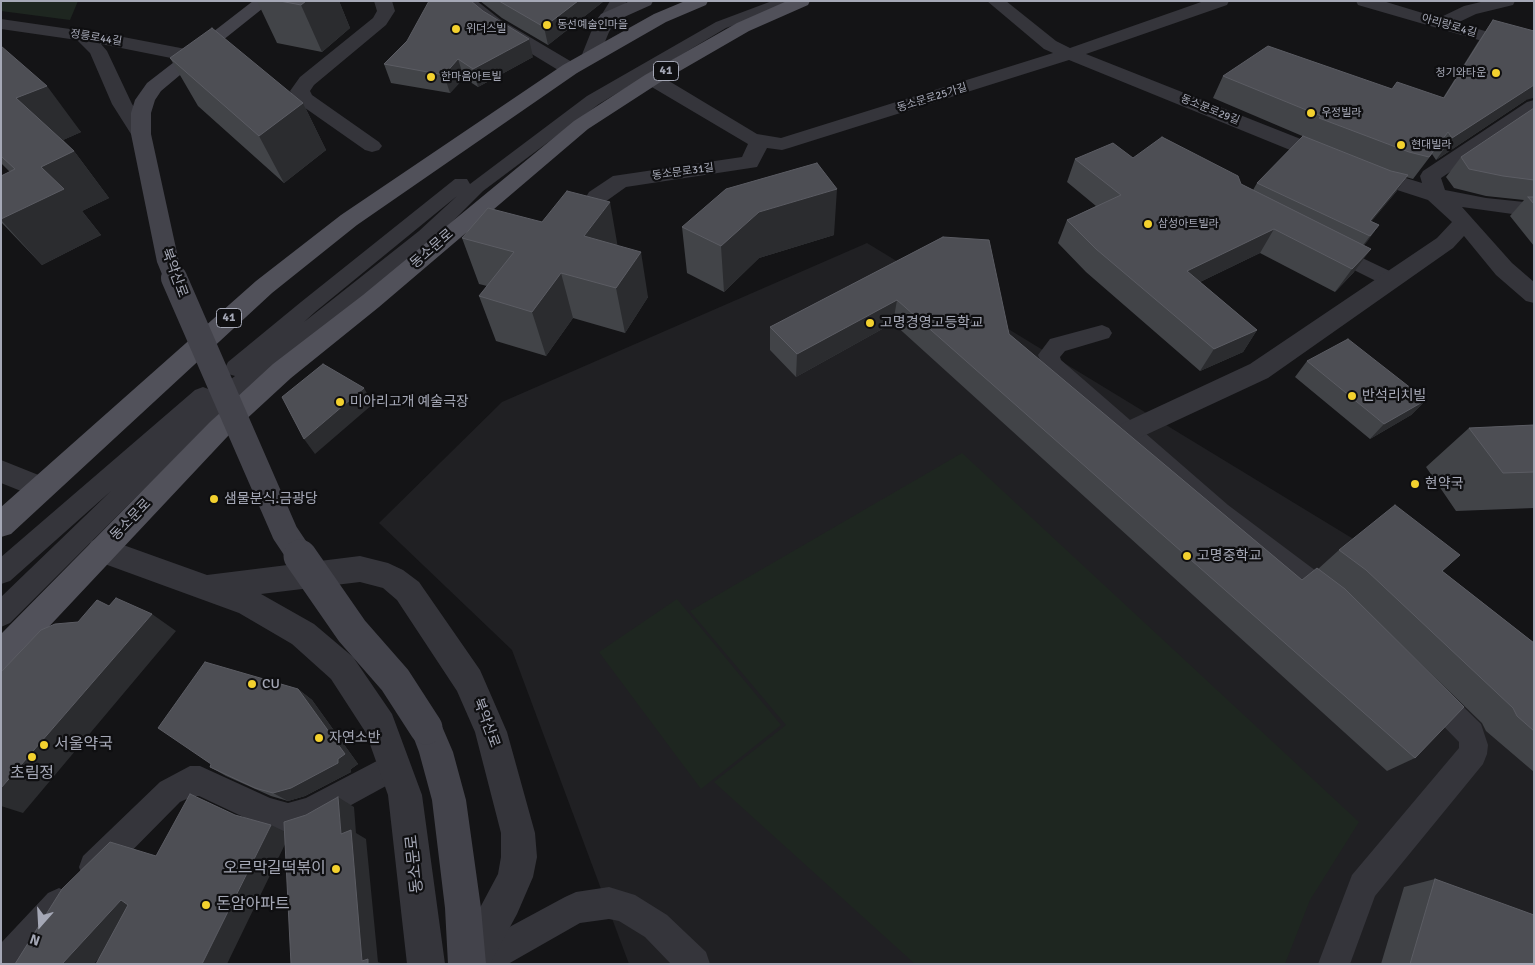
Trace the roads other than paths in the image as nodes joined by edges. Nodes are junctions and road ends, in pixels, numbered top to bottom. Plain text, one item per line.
1 (383, 1) edge
2 (466, 1) edge
3 (619, 1) edge
4 (645, 1) edge
5 (700, 1) edge
6 (761, 1) edge
7 (787, 1) edge
8 (802, 1) edge
9 (995, 1) edge
10 (1221, 1) edge
11 (1364, 1) edge
12 (1507, 1) edge
13 (259, 3) edge
14 (607, 18) junction
15 (1, 24) edge
16 (1440, 24) junction
17 (83, 36) junction
18 (1534, 51) edge
19 (1069, 54) junction
20 (191, 56) junction
21 (580, 63) junction
22 (652, 79) junction
23 (1534, 106) edge
24 (141, 134) junction
25 (760, 140) junction
26 (372, 146) dead end
27 (1436, 195) junction
28 (597, 196) dead end
29 (1534, 210) edge
30 (1466, 222) junction
31 (1314, 241) edge
32 (1391, 280) junction
33 (1534, 295) edge
34 (1102, 333) dead end
35 (1128, 432) junction
36 (1, 471) edge
37 (41, 488) junction
38 (1, 525) edge
39 (102, 550) junction
40 (1, 573) edge
41 (305, 576) junction
42 (210, 588) junction
43 (1347, 612) edge
44 (1, 615) edge
45 (303, 634) junction
46 (1, 656) edge
47 (1415, 678) edge
48 (396, 765) junction
49 (4, 961) edge
50 (426, 964) edge
51 (468, 964) edge
52 (475, 964) edge
53 (694, 964) edge
54 (1334, 964) edge

1 - 26 street
2 - 21 street
3 - 14 street
4 - 14 street
5 - 21 main road, 41
6 - 40 lane
7 - 44 lane
8 - 22 main road, 동소문로 / 41
9 - 19 street, 동소문로29길
10 - 19 street, 동소문로25가길
11 - 16 street, 아리랑로4길
12 - 16 street
13 - 20 street, 북악산로
14 - 21 street
15 - 17 street, 정릉로44길
16 - 18 street, 아리랑로4길
17 - 20 street, 정릉로44길
17 - 24 street
19 - 25 street, 동소문로25가길
19 - 27 street, 동소문로29길
20 - 24 street, 북악산로
21 - 37 main road, 41
22 - 25 street, 동소문로25가길
22 - 39 main road, 동소문로 / 41
23 - 27 street
24 - 51 street, 북악산로, bridge
25 - 28 street, 동소문로31길
27 - 29 street, 동소문로29길
27 - 30 street, 동소문로29길
30 - 32 street
30 - 33 street, 동소문로29길
31 - 32 lane
32 - 35 street
34 - 35 lane
35 - 43 lane
36 - 37 street
37 - 38 main road, 41
39 - 42 street, 동소문로
39 - 46 main road, 동소문로 / 41
41 - 42 street, 북악산로
41 - 45 street
41 - 51 street, 북악산로
42 - 45 street, 동소문로
45 - 48 street, 동소문로
47 - 54 lane
48 - 49 lane
48 - 50 street, 동소문로
52 - 53 lane

